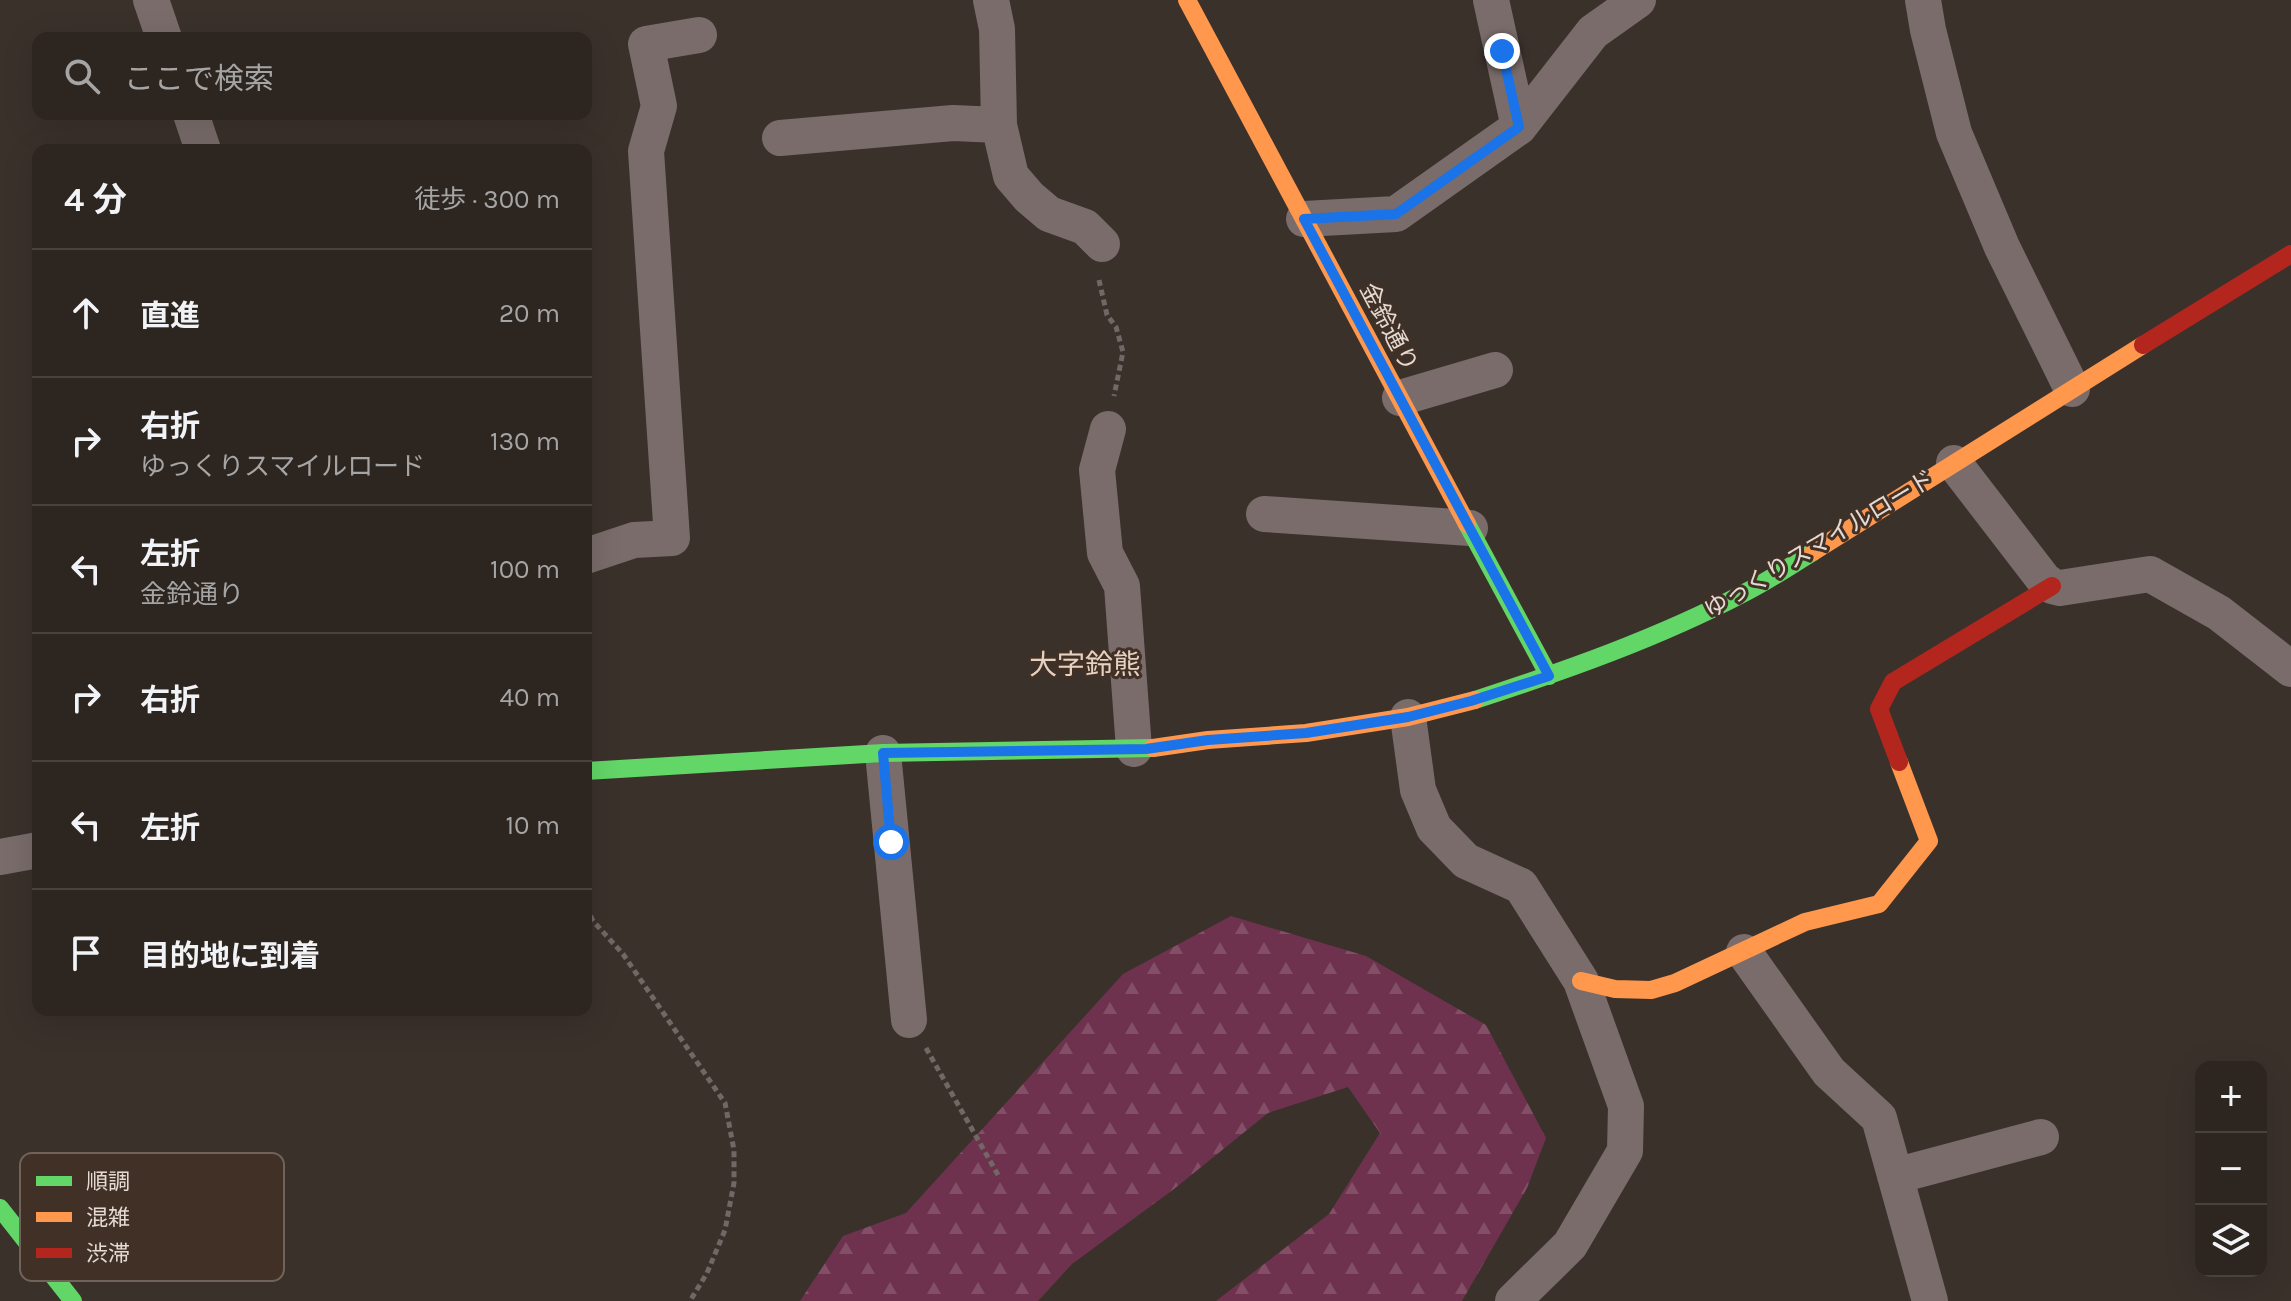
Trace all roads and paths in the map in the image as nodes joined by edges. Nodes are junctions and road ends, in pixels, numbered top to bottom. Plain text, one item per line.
1 (151, 0) edge
2 (991, 0) edge
3 (1187, 0) edge
4 (1491, 0) edge
5 (1638, 0) edge
6 (1923, 0) edge
7 (162, 32) edge
8 (699, 35) dead end
9 (193, 120) edge
10 (999, 125) junction
11 (1519, 127) junction
12 (780, 138) dead end
13 (201, 144) edge
14 (1304, 219) junction
15 (1102, 244) joint
16 (2291, 254) edge
17 (1495, 370) dead end
18 (2072, 389) junction
19 (1400, 398) junction
20 (1108, 429) joint
21 (1954, 463) junction
22 (1264, 514) dead end
23 (1470, 528) junction
24 (592, 554) edge
25 (2052, 586) junction
26 (2291, 669) edge
27 (1549, 676) junction
28 (1408, 717) junction
29 (1134, 749) junction
30 (883, 753) junction
31 (592, 771) edge
32 (32, 851) edge
33 (0, 857) edge
34 (592, 919) edge
35 (1744, 952) junction
36 (1581, 981) junction
37 (909, 1020) joint
38 (2041, 1137) dead end
39 (998, 1175) dead end
40 (1895, 1176) junction
41 (0, 1208) edge
42 (20, 1233) edge
43 (57, 1281) edge
44 (73, 1301) edge
45 (690, 1301) edge
46 (1513, 1301) edge
47 (1930, 1301) edge

1 - 7 street
2 - 10 street
3 - 14 street, 金鈴通り
4 - 11 street
5 - 11 street
6 - 18 street
8 - 24 street
9 - 13 street
10 - 12 street
10 - 15 street
11 - 14 street
14 - 19 street, 金鈴通り
15 - 20 path
16 - 18 street, ゆっくりスマイルロード
17 - 19 street
18 - 21 street, ゆっくりスマイルロード
19 - 23 street, 金鈴通り
20 - 29 street
21 - 25 street
21 - 27 street, ゆっくりスマイルロード
22 - 23 street
23 - 27 street, 金鈴通り
25 - 26 street
25 - 35 street
27 - 28 street, ゆっくりスマイルロード
28 - 29 street, ゆっくりスマイルロード
28 - 36 street
29 - 30 street, ゆっくりスマイルロード
30 - 31 street, ゆっくりスマイルロード
30 - 37 street
32 - 33 street
34 - 45 path
35 - 36 street
35 - 40 street
36 - 46 street
37 - 39 path
38 - 40 street
40 - 47 street
41 - 42 street
43 - 44 street

